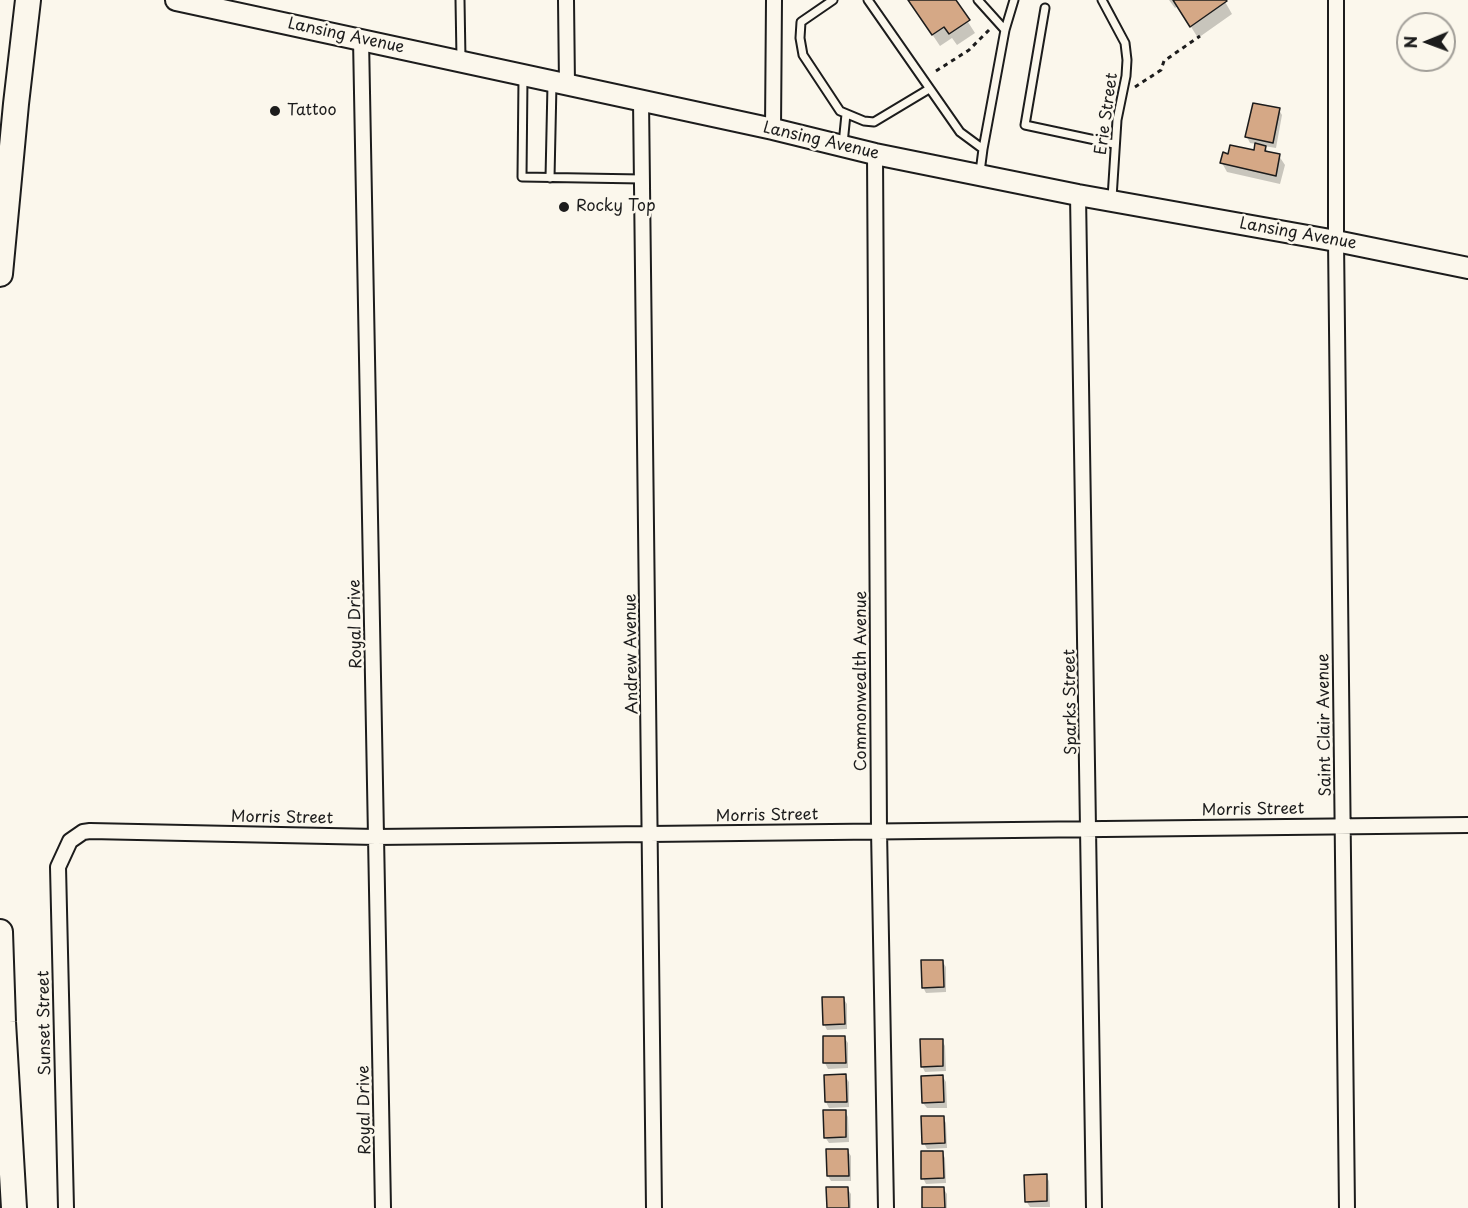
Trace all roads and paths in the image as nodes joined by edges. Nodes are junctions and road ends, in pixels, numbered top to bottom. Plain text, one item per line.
1 (28, 0) edge
2 (176, 0) edge
3 (460, 0) edge
4 (566, 0) edge
5 (774, 0) edge
6 (833, 0) edge
7 (867, 0) edge
8 (978, 0) edge
9 (1014, 0) edge
10 (1102, 0) edge
11 (1336, 0) edge
12 (1045, 8) dead end
13 (988, 30) dead end
14 (1005, 30) junction
15 (1200, 36) dead end
16 (361, 39) junction
17 (461, 61) junction
18 (936, 71) dead end
19 (523, 75) junction
20 (559, 82) junction
21 (1135, 87) dead end
22 (929, 89) junction
23 (641, 100) junction
24 (846, 114) junction
25 (773, 129) junction
26 (1114, 144) junction
27 (843, 146) junction
28 (983, 148) junction
29 (875, 154) junction
30 (979, 175) junction
31 (550, 178) junction
32 (642, 179) junction
33 (1078, 195) junction
34 (1112, 201) junction
35 (1336, 241) junction
36 (1468, 268) edge
37 (0, 273) edge
38 (1343, 825) junction
39 (1468, 825) edge
40 (1088, 828) junction
41 (879, 830) junction
42 (650, 834) junction
43 (376, 837) junction
44 (70, 841) joint
45 (0, 932) edge
46 (14, 1208) edge
47 (66, 1208) edge
48 (383, 1208) edge
49 (654, 1208) edge
50 (886, 1208) edge
51 (1094, 1208) edge
52 (1347, 1208) edge

1 - 37 highway
2 - 16 main road, Lansing Avenue
3 - 17 lane
4 - 20 street
5 - 25 street
6 - 24 lane
7 - 22 lane
8 - 14 lane
9 - 14 lane
10 - 26 lane, Erie Street
11 - 35 street, Saint Clair Avenue
12 - 26 lane
13 - 18 path
14 - 28 lane
15 - 21 path
16 - 17 main road, Lansing Avenue
16 - 43 street, Royal Drive
17 - 19 main road, Lansing Avenue
19 - 20 main road, Lansing Avenue
19 - 31 lane
20 - 23 main road, Lansing Avenue
20 - 31 lane
22 - 24 lane
22 - 28 lane
23 - 25 main road, Lansing Avenue
23 - 32 street, Andrew Avenue
24 - 27 lane
25 - 27 main road, Lansing Avenue
26 - 34 lane, Erie Street
27 - 29 main road, Lansing Avenue
28 - 30 lane
29 - 30 main road, Lansing Avenue
29 - 41 street, Commonwealth Avenue
30 - 33 main road, Lansing Avenue
31 - 32 lane
32 - 42 street, Andrew Avenue
33 - 34 main road, Lansing Avenue
33 - 40 street, Sparks Street
34 - 35 main road, Lansing Avenue
35 - 36 main road, Lansing Avenue
35 - 38 street, Saint Clair Avenue
38 - 39 street, Morris Street
38 - 40 street, Morris Street
38 - 52 street, Saint Clair Avenue
40 - 41 street, Morris Street
40 - 51 street, Sparks Street
41 - 42 street, Morris Street
41 - 50 street, Commonwealth Avenue
42 - 43 street, Morris Street
42 - 49 street, Andrew Avenue
43 - 44 street, Morris Street
43 - 48 street, Royal Drive
44 - 47 street, Sunset Street
45 - 46 highway

